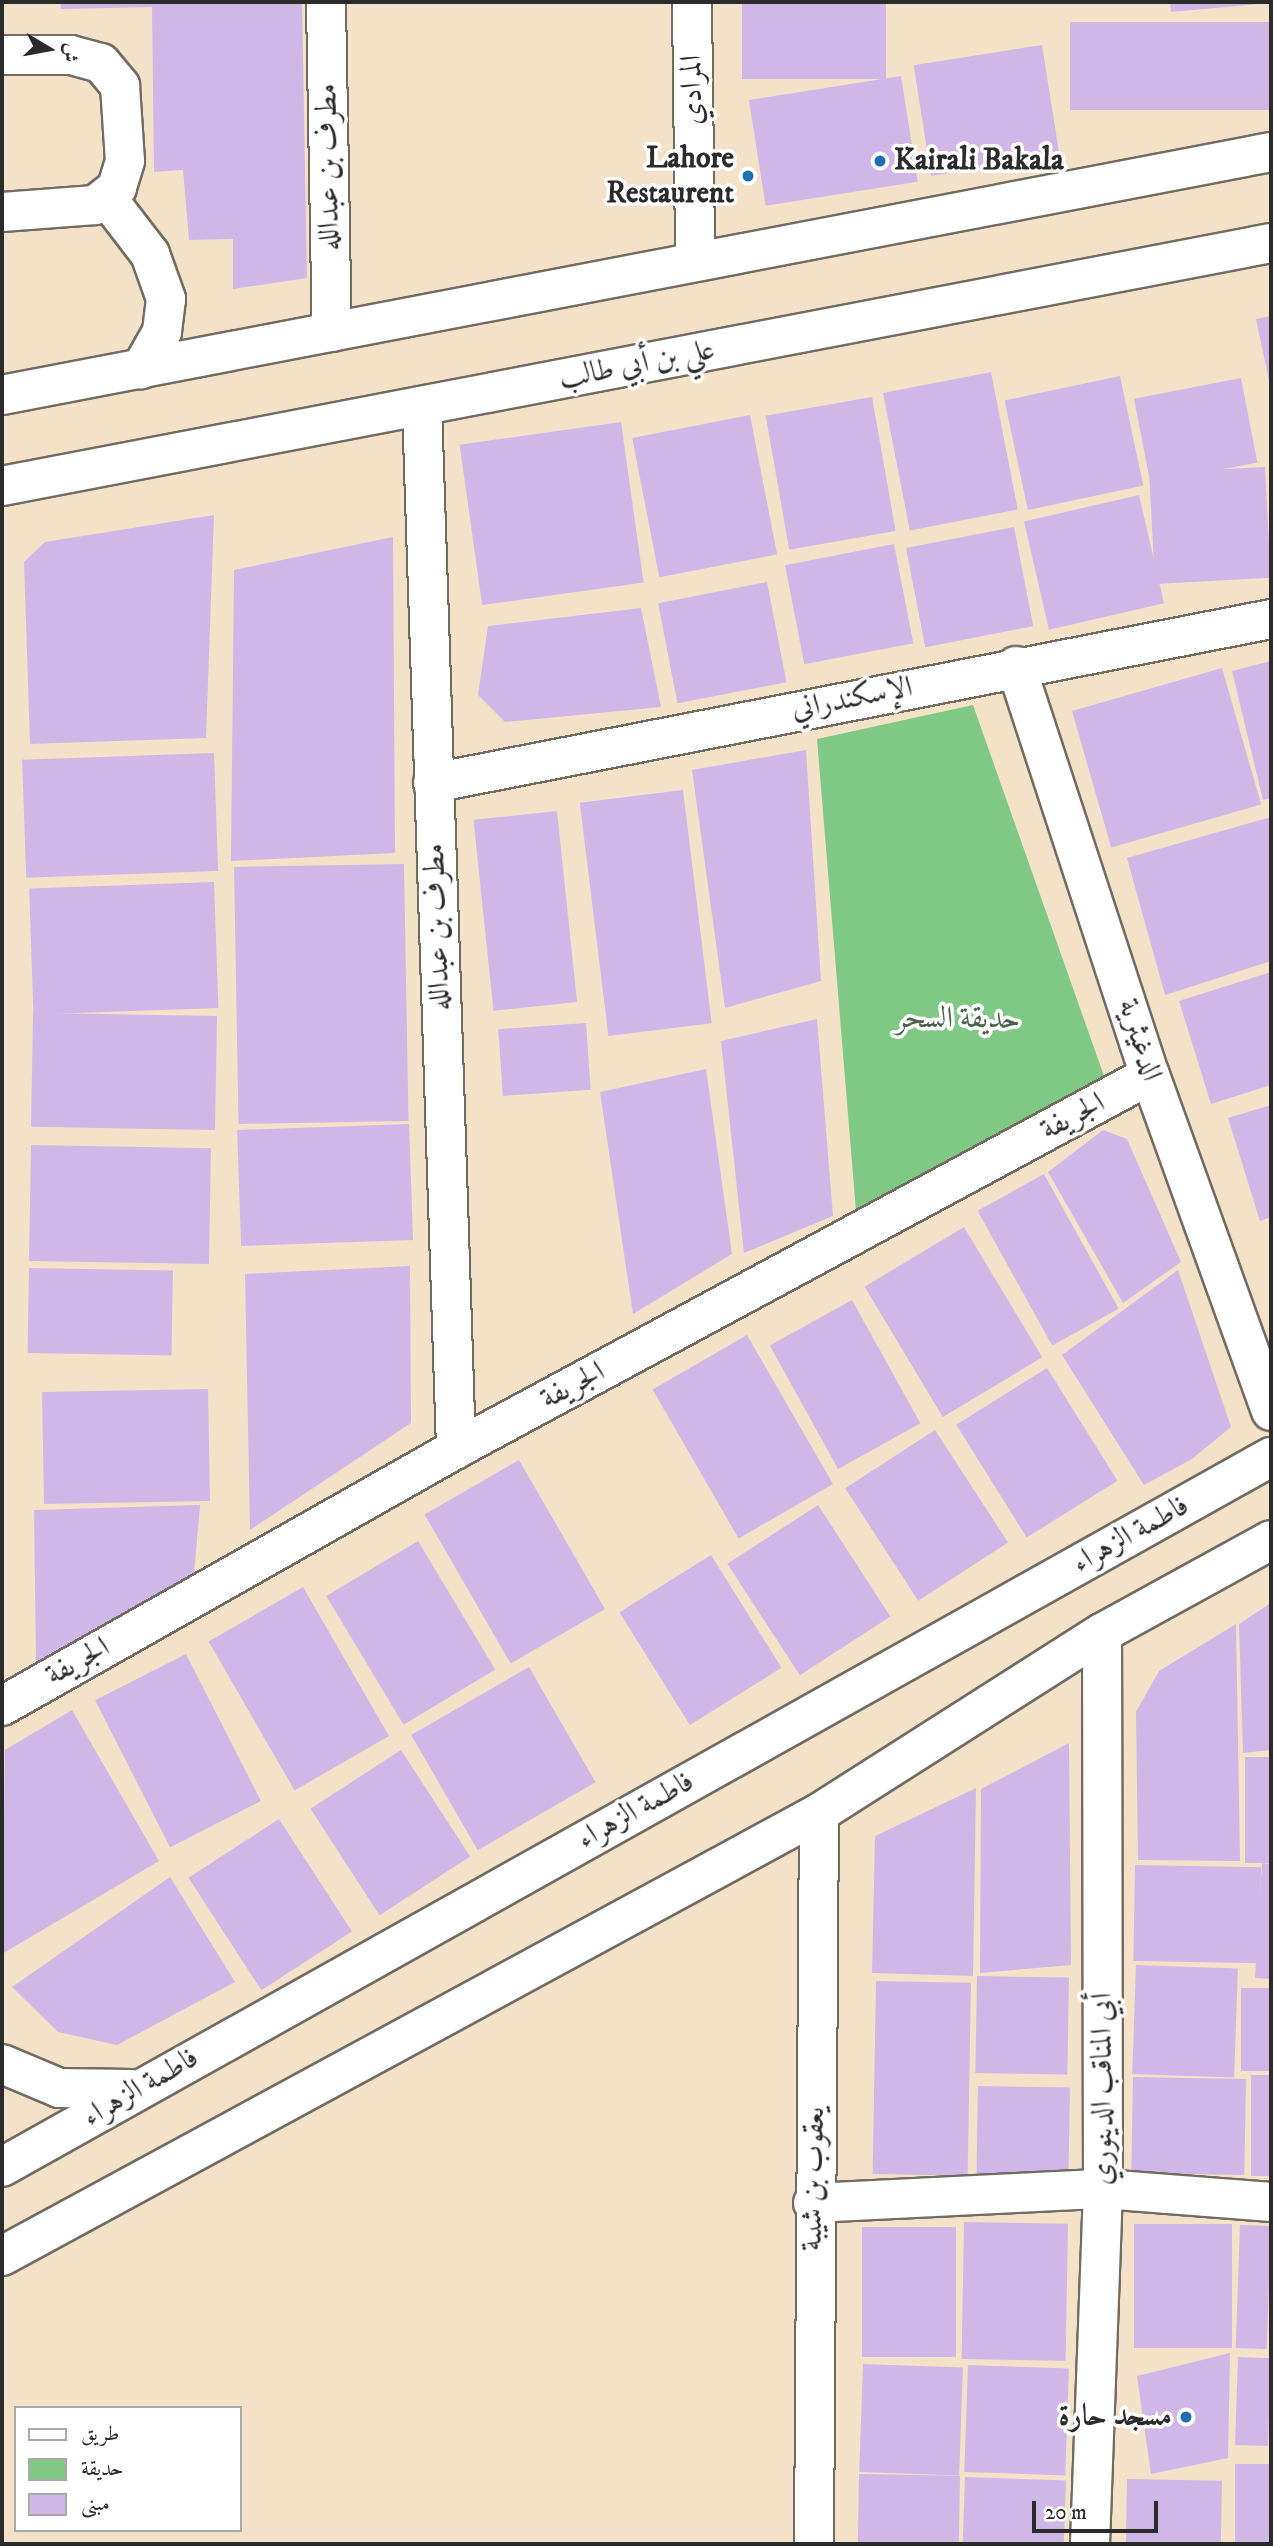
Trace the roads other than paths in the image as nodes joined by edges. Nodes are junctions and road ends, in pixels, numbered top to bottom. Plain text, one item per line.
1 (326, 2) edge
2 (692, 2) edge
3 (2, 55) edge
4 (1271, 152) edge
5 (107, 198) junction
6 (2, 212) edge
7 (1271, 243) edge
8 (695, 261) junction
9 (332, 332) junction
10 (141, 369) junction
11 (9, 399) edge
12 (422, 406) junction
13 (9, 479) edge
14 (1271, 619) edge
15 (1016, 666) junction
16 (433, 783) junction
17 (1150, 1075) junction
18 (1271, 1411) edge
19 (456, 1449) junction
20 (1271, 1457) edge
21 (1271, 1540) edge
22 (1102, 1633) junction
23 (2, 1706) edge
24 (819, 1813) junction
25 (2, 2064) edge
26 (137, 2089) junction
27 (2, 2168) edge
28 (1103, 2189) junction
29 (1271, 2202) edge
30 (813, 2203) junction
31 (2, 2256) edge
32 (814, 2544) edge
33 (1090, 2544) edge

1 - 9 street, مطرف بن عبدالله
2 - 8 street, المرادي
3 - 5 street
4 - 8 street
5 - 6 street
5 - 10 street
7 - 12 street, علي بن أبي طالب
8 - 9 street
9 - 10 street
10 - 11 street
12 - 13 street, علي بن أبي طالب
12 - 16 street, مطرف بن عبدالله
14 - 15 street, الإسكندراني
15 - 16 street, الإسكندراني
15 - 17 street, الدغيثرية
16 - 19 street, مطرف بن عبدالله
17 - 18 street, الدغيثرية
17 - 19 street, الجريفة
19 - 23 street, الجريفة
20 - 26 street, فاطمة الزهراء
21 - 22 street
22 - 24 street
22 - 28 street, أبي المناقب الدينوري
24 - 30 street, يعقوب بن شيبة
24 - 31 street
25 - 26 street
26 - 27 street, فاطمة الزهراء
28 - 29 street
28 - 30 street
28 - 33 street, أبي المناقب الدينوري
30 - 32 street, يعقوب بن شيبة

